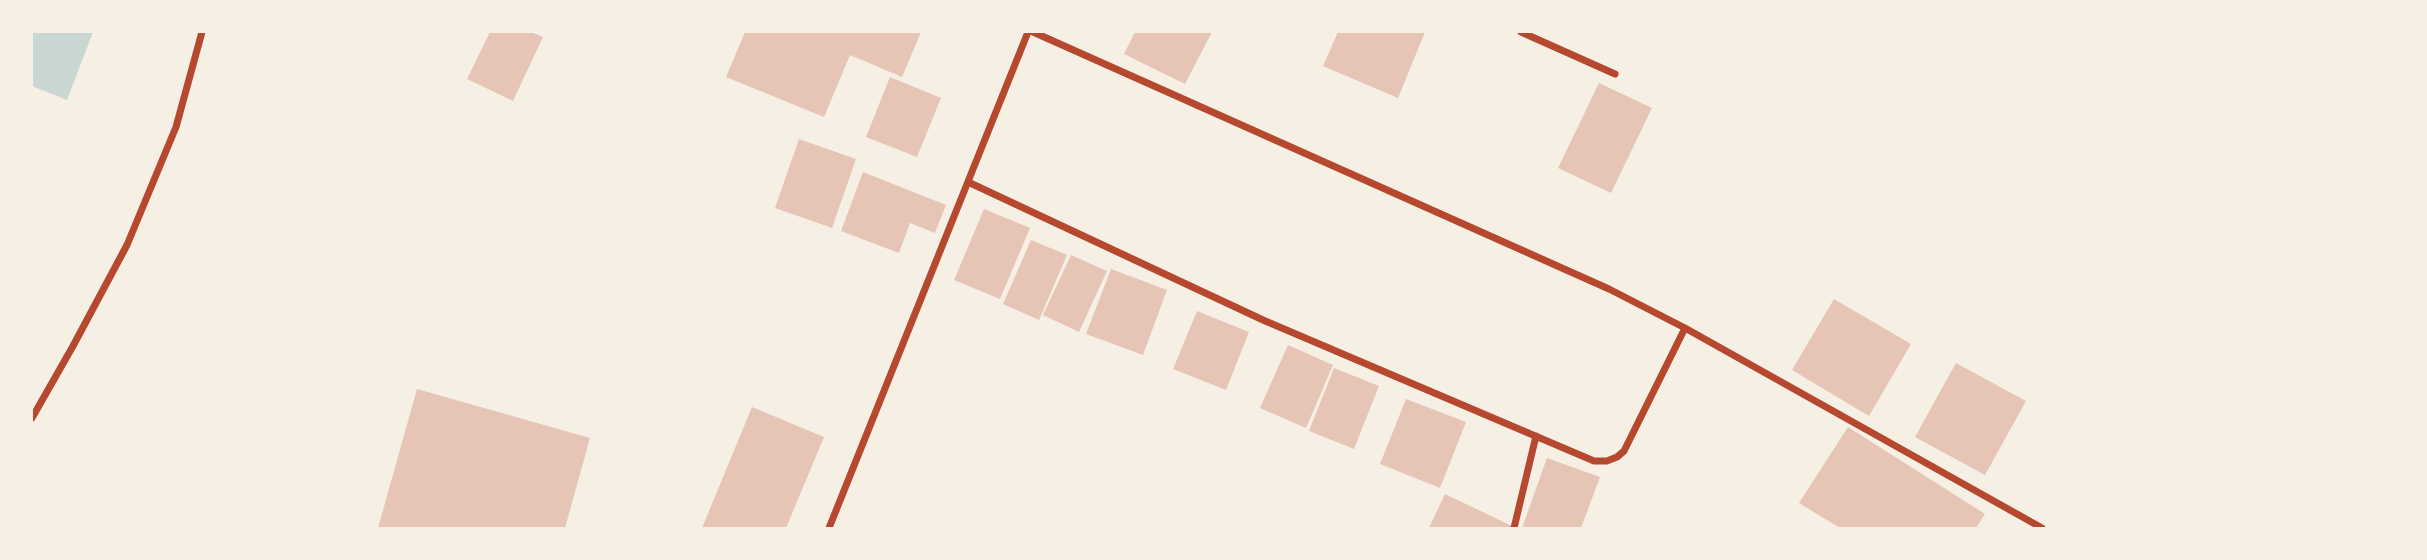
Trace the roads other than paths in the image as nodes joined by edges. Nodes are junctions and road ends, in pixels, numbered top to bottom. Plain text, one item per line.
1 (202, 32) edge
2 (1030, 32) edge
3 (1521, 32) edge
4 (1615, 74) dead end
5 (968, 182) junction
6 (1685, 328) junction
7 (32, 418) edge
8 (1536, 436) junction
9 (828, 528) edge
10 (1514, 528) edge
11 (2042, 528) edge

1 - 7 street
2 - 5 street
2 - 6 street
3 - 4 street
5 - 8 street
5 - 9 street
6 - 8 street
6 - 11 street
8 - 10 street

